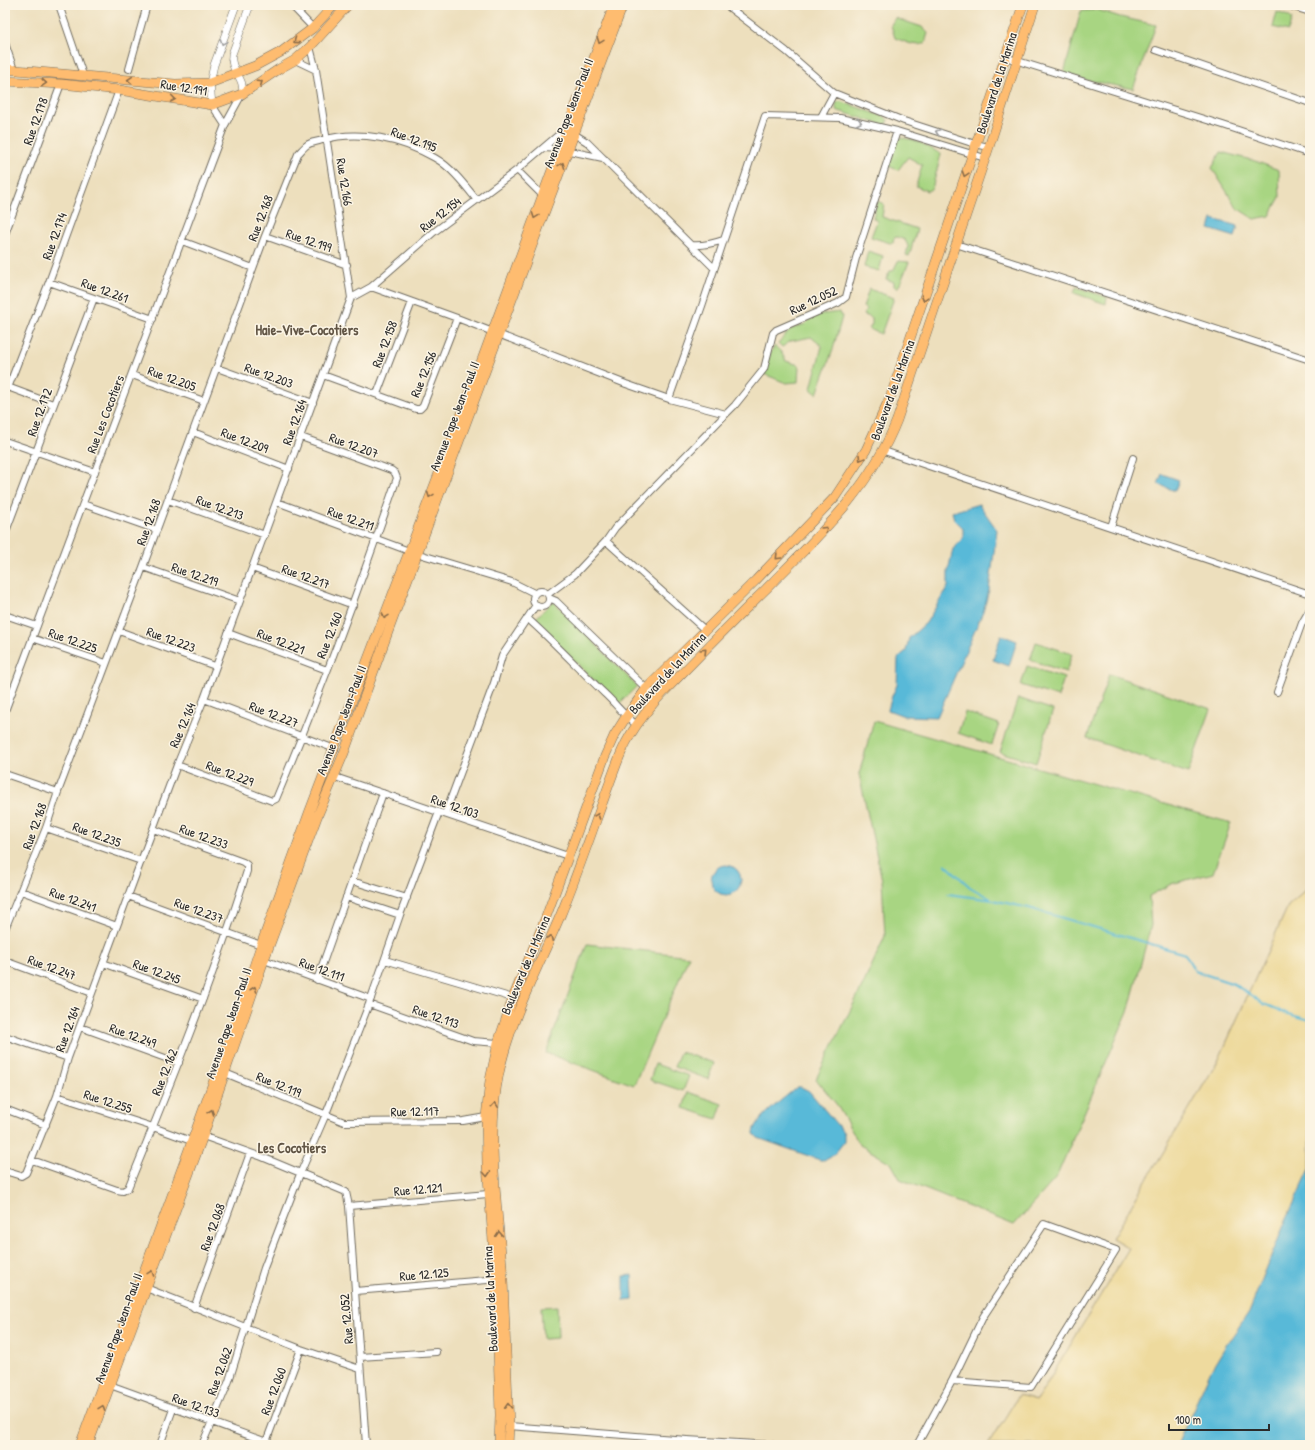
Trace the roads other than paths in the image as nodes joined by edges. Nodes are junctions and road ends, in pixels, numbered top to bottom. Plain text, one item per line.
1 (59, 5) edge
2 (148, 5) edge
3 (236, 5) edge
4 (250, 5) edge
5 (291, 5) edge
6 (334, 5) edge
7 (348, 5) edge
8 (614, 5) edge
9 (623, 5) edge
10 (726, 5) edge
11 (1022, 5) edge
12 (1035, 5) edge
13 (1287, 5) edge
14 (1310, 12) edge
15 (313, 28) junction
16 (5, 43) edge
17 (310, 47) junction
18 (1156, 50) dead end
19 (1005, 57) junction
20 (295, 60) junction
21 (1016, 60) junction
22 (130, 69) dead end
23 (10, 70) edge
24 (316, 70) junction
25 (236, 73) junction
26 (82, 75) junction
27 (5, 81) edge
28 (210, 83) junction
29 (61, 84) junction
30 (119, 90) junction
31 (834, 93) junction
32 (242, 94) junction
33 (1310, 103) edge
34 (212, 105) junction
35 (820, 117) junction
36 (894, 117) junction
37 (225, 125) junction
38 (890, 130) junction
39 (897, 131) junction
40 (570, 133) junction
41 (327, 139) junction
42 (975, 144) junction
43 (989, 147) junction
44 (544, 148) junction
45 (564, 150) junction
46 (972, 154) junction
47 (1310, 154) edge
48 (603, 158) junction
49 (985, 158) junction
50 (517, 170) junction
51 (542, 195) junction
52 (476, 199) junction
53 (5, 234) edge
54 (265, 236) junction
55 (723, 240) junction
56 (182, 241) junction
57 (956, 244) junction
58 (691, 245) junction
59 (347, 265) junction
60 (253, 268) junction
61 (714, 268) junction
62 (49, 282) junction
63 (371, 287) junction
64 (94, 298) junction
65 (351, 298) junction
66 (412, 302) junction
67 (457, 318) junction
68 (153, 319) junction
69 (495, 334) junction
70 (1310, 360) edge
71 (217, 368) junction
72 (132, 375) junction
73 (323, 375) junction
74 (7, 387) edge
75 (377, 394) junction
76 (669, 399) junction
77 (204, 401) junction
78 (313, 403) junction
79 (53, 404) junction
80 (726, 414) junction
81 (193, 432) junction
82 (301, 437) junction
83 (5, 441) edge
84 (884, 451) junction
85 (36, 452) junction
86 (1133, 458) dead end
87 (289, 469) junction
88 (95, 472) junction
89 (397, 478) joint
90 (168, 500) junction
91 (277, 502) junction
92 (83, 504) junction
93 (1111, 527) junction
94 (157, 530) junction
95 (5, 534) edge
96 (265, 535) junction
97 (376, 539) junction
98 (606, 541) junction
99 (413, 552) junction
100 (143, 568) junction
101 (252, 568) junction
102 (534, 594) junction
103 (1310, 594) edge
104 (549, 596) junction
105 (240, 601) junction
106 (353, 605) junction
107 (536, 605) junction
108 (1310, 609) edge
109 (5, 616) edge
110 (527, 618) junction
111 (37, 626) junction
112 (705, 630) junction
113 (119, 631) junction
114 (228, 633) junction
115 (32, 638) junction
116 (106, 663) junction
117 (216, 666) junction
118 (326, 670) junction
119 (646, 689) junction
120 (1278, 692) dead end
121 (204, 699) junction
122 (657, 699) junction
123 (5, 711) edge
124 (626, 717) junction
125 (636, 724) junction
126 (302, 736) junction
127 (335, 749) junction
128 (177, 765) junction
129 (5, 774) edge
130 (335, 777) junction
131 (58, 792) junction
132 (383, 793) junction
133 (276, 800) joint
134 (442, 813) junction
135 (46, 828) junction
136 (153, 830) junction
137 (568, 856) junction
138 (141, 861) junction
139 (247, 865) joint
140 (352, 881) junction
141 (21, 891) junction
142 (128, 896) junction
143 (346, 897) junction
144 (407, 898) junction
145 (400, 915) junction
146 (5, 926) edge
147 (117, 926) junction
148 (228, 933) junction
149 (261, 945) junction
150 (264, 960) junction
151 (385, 960) junction
152 (5, 961) edge
153 (103, 963) junction
154 (316, 980) junction
155 (92, 993) junction
156 (513, 998) junction
157 (203, 999) junction
158 (370, 1002) junction
159 (80, 1027) junction
160 (5, 1036) edge
161 (498, 1043) junction
162 (68, 1058) junction
163 (179, 1063) junction
164 (224, 1073) junction
165 (57, 1096) junction
166 (5, 1109) edge
167 (326, 1114) junction
168 (486, 1117) junction
169 (344, 1122) joint
170 (46, 1125) junction
171 (153, 1127) junction
172 (198, 1140) junction
173 (250, 1153) junction
174 (32, 1160) junction
175 (5, 1171) edge
176 (300, 1174) junction
177 (346, 1192) joint
178 (488, 1194) junction
179 (349, 1206) junction
180 (499, 1279) junction
181 (146, 1288) junction
182 (355, 1291) junction
183 (194, 1308) junction
184 (246, 1326) junction
185 (301, 1349) junction
186 (436, 1352) dead end
187 (360, 1357) junction
188 (360, 1369) junction
189 (952, 1381) junction
190 (110, 1385) junction
191 (172, 1409) junction
192 (212, 1422) junction
193 (509, 1426) junction
194 (5, 1442) edge
195 (266, 1442) junction
196 (686, 1442) edge
197 (6, 1445) edge
198 (80, 1445) edge
199 (88, 1445) edge
200 (160, 1445) edge
201 (202, 1445) edge
202 (275, 1445) edge
203 (366, 1445) edge
204 (499, 1445) edge
205 (508, 1445) edge
206 (776, 1445) edge
207 (918, 1445) edge

1 - 26 street
2 - 22 street
3 -> 28 street
4 - 25 street
5 - 15 street
6 - 15 main road
7 - 17 main road, Rue 12.191
8 -> 40 main road, Avenue Pape Jean-Paul II
9 - 40 main road, Avenue Pape Jean-Paul II
10 - 31 street
11 - 19 main road, Boulevard de la Marina
12 - 21 main road, Boulevard de la Marina
13 - 14 street
15 -> 25 main road
16 - 23 street
17 - 20 main road, Rue 12.191
17 - 24 street, Rue 12.166
18 - 33 street
19 - 21 street
19 - 42 main road, Boulevard de la Marina
20 - 24 street
32 -> 20 main road, Rue 12.191
21 - 43 main road, Boulevard de la Marina
21 - 47 street
23 - 26 main road, Rue 12.191
24 - 41 street, Rue 12.166
25 - 28 main road, Rue 12.191
25 - 32 street
28 -> 26 main road, Rue 12.191
27 -> 29 main road, Rue 12.191
28 - 34 street
29 - 30 main road, Rue 12.191
29 - 53 street, Rue 12.178
30 -> 34 main road, Rue 12.191
30 - 62 street, Rue 12.174
31 - 35 street
31 - 36 street
32 - 34 main road, Rue 12.191
32 - 37 street, Rue Les Cocotiers
34 - 37 street
35 -> 38 street
35 - 55 street
36 - 38 street
42 -> 36 street
37 - 56 street, Rue Les Cocotiers
38 - 39 street
39 - 46 street
39 - 80 street, Rue 12.052
40 - 44 street, Rue 12.154
40 - 45 main road, Avenue Pape Jean-Paul II
40 - 48 street
41 - 52 street, Rue 12.195
41 - 54 street, Rue 12.168
41 - 59 street, Rue 12.166
42 - 43 street
42 - 46 main road, Boulevard de la Marina
43 - 49 main road, Boulevard de la Marina
44 - 45 street
44 - 50 street, Rue 12.154
45 - 48 street
45 - 51 main road, Avenue Pape Jean-Paul II
69 -> 45 main road, Avenue Pape Jean-Paul II
46 - 49 street
46 -> 112 main road, Boulevard de la Marina
48 - 58 street
49 - 57 main road, Boulevard de la Marina
50 - 51 street
50 - 52 street, Rue 12.154
51 -> 69 main road, Avenue Pape Jean-Paul II
52 - 63 street, Rue 12.154
54 - 59 street, Rue 12.199
54 - 60 street, Rue 12.168
55 - 58 street
55 - 61 street
56 - 60 street
56 - 68 street, Rue Les Cocotiers
57 - 70 street
57 - 84 main road, Boulevard de la Marina
58 - 61 street
59 - 65 street, Rue 12.166
60 - 71 street, Rue 12.168
61 - 76 street
62 - 64 street, Rue 12.261
62 - 74 street, Rue 12.174
63 - 65 street, Rue 12.154
63 - 66 street
64 - 68 street, Rue 12.261
64 - 79 street, Rue 12.172
65 - 73 street, Rue 12.164
66 - 67 street
66 - 75 street, Rue 12.158
67 - 69 street
67 - 75 street, Rue 12.156
68 - 72 street, Rue Les Cocotiers
69 - 76 street
69 - 99 main road, Avenue Pape Jean-Paul II
71 - 77 street, Rue 12.168
71 - 78 street, Rue 12.203
72 - 77 street, Rue 12.205
72 - 88 street, Rue Les Cocotiers
73 - 75 street, Rue 12.156
73 - 78 street, Rue 12.164
74 - 79 street
76 - 80 street
77 - 81 street, Rue 12.168
78 - 82 street, Rue 12.164
79 - 85 street, Rue 12.172
80 - 98 street, Rue 12.052
81 - 87 street, Rue 12.209
81 - 90 street, Rue 12.168
82 - 87 street, Rue 12.164
82 - 89 street, Rue 12.207
83 - 85 street
84 - 93 street
122 -> 84 main road, Boulevard de la Marina
85 - 88 street
85 - 95 street, Rue 12.172
86 - 93 street
87 - 91 street, Rue 12.164
88 - 92 street, Rue Les Cocotiers
89 - 97 street, Rue 12.160
90 - 94 street, Rue 12.168
90 - 96 street, Rue 12.213
91 - 96 street, Rue 12.164
91 - 97 street, Rue 12.211
92 - 94 street
92 - 111 street, Rue Les Cocotiers
93 - 103 street
94 - 100 street, Rue 12.168
96 - 101 street, Rue 12.164
97 - 99 street, Rue 12.211
97 - 106 street, Rue 12.160
98 - 104 street, Rue 12.052
98 - 112 street
99 - 102 street, Rue 12.211
99 -> 127 main road, Avenue Pape Jean-Paul II
99 - 130 main road, Avenue Pape Jean-Paul II
100 - 105 street, Rue 12.219
100 - 113 street, Rue 12.168
101 - 105 street, Rue 12.164
101 - 106 street, Rue 12.217
102 - 104 street
102 - 107 street
104 - 107 street
104 - 119 street
105 - 114 street, Rue 12.164
106 - 118 street, Rue 12.160
107 - 110 street, Rue 12.062
108 - 120 street
109 - 111 street
110 - 124 street
110 - 134 street, Rue 12.062
111 - 115 street, Rue Les Cocotiers
112 - 119 main road, Boulevard de la Marina
113 - 116 street, Rue 12.168
113 - 117 street, Rue 12.223
114 - 117 street, Rue 12.164
114 - 118 street, Rue 12.221
115 - 116 street, Rue 12.225
115 - 123 street, Rue Les Cocotiers
116 - 131 street, Rue 12.168
117 - 121 street, Rue 12.164
118 - 126 street, Rue 12.160
119 - 122 street
119 - 124 main road, Boulevard de la Marina
121 - 126 street, Rue 12.227
121 - 128 street, Rue 12.164
122 - 125 main road, Boulevard de la Marina
124 - 125 street
124 - 137 main road, Boulevard de la Marina
180 -> 125 main road, Boulevard de la Marina
126 - 127 street, Rue 12.227
126 - 133 street, Rue 12.160
127 - 149 main road, Avenue Pape Jean-Paul II
128 - 133 street, Rue 12.229
128 - 136 street, Rue 12.164
129 - 131 street
130 - 132 street, Rue 12.103
130 - 150 main road, Avenue Pape Jean-Paul II
131 - 135 street, Rue 12.168
132 - 134 street, Rue 12.103
132 - 140 street
134 - 137 street, Rue 12.103
134 - 144 street, Rue 12.062
135 - 138 street, Rue 12.235
135 - 141 street, Rue 12.168
136 - 138 street, Rue 12.164
136 - 139 street, Rue 12.233
137 - 156 main road, Boulevard de la Marina
138 - 142 street, Rue 12.164
139 - 148 street, Rue 12.162
140 - 143 street
140 - 144 street
141 - 146 street, Rue 12.168
141 - 147 street, Rue 12.241
142 - 147 street, Rue 12.164
142 - 148 street, Rue 12.237
143 - 145 street
143 - 154 street
144 - 145 street, Rue 12.062
145 - 151 street, Rue 12.062
147 - 153 street, Rue 12.164
148 - 149 street, Rue 12.237
148 - 157 street, Rue 12.162
149 - 172 main road, Avenue Pape Jean-Paul II
150 - 154 street, Rue 12.111
164 -> 150 main road, Avenue Pape Jean-Paul II
151 - 156 street
151 - 158 street, Rue 12.062
152 - 155 street, Rue 12.247
153 - 155 street, Rue 12.164
153 - 157 street, Rue 12.245
154 - 158 street, Rue 12.111
155 - 159 street, Rue 12.164
156 - 161 main road, Boulevard de la Marina
157 - 163 street, Rue 12.162
158 - 161 street, Rue 12.113
158 - 167 street, Rue 12.062
159 - 162 street, Rue 12.164
159 - 163 street, Rue 12.249
160 - 162 street
161 - 168 main road, Boulevard de la Marina
162 - 165 street, Rue 12.164
163 - 171 street, Rue 12.162
164 - 167 street, Rue 12.119
172 -> 164 main road, Avenue Pape Jean-Paul II
165 - 170 street, Rue 12.164
165 - 171 street, Rue 12.255
166 - 170 street
167 - 169 street, Rue 12.119
167 - 176 street, Rue 12.062
168 - 169 street, Rue 12.117
168 -> 178 main road, Boulevard de la Marina
170 - 174 street, Rue 12.164
171 - 172 street, Rue 12.255
171 - 174 street, Rue 12.162
172 - 173 street, Rue 12.255
181 -> 172 main road, Avenue Pape Jean-Paul II
172 - 198 main road, Avenue Pape Jean-Paul II
173 - 176 street, Rue 12.255
173 - 183 street, Rue 12.068
174 - 175 street, Rue 12.164
176 - 177 street, Rue 12.255
176 - 184 street, Rue 12.062
177 - 179 street, Rue 12.052
178 - 179 street, Rue 12.121
178 - 180 main road, Boulevard de la Marina
179 - 182 street, Rue 12.052
180 - 182 street, Rue 12.125
193 -> 180 main road, Boulevard de la Marina
180 - 204 main road, Boulevard de la Marina
181 - 183 street
181 - 190 main road, Avenue Pape Jean-Paul II
182 - 187 street, Rue 12.052
183 - 184 street
184 - 185 street
184 - 192 street, Rue 12.062
185 - 188 street
185 - 195 street, Rue 12.060
186 - 187 street
187 - 188 street, Rue 12.052
188 - 203 street, Rue 12.052
189 - 189 street
189 - 207 street
190 - 191 street, Rue 12.133
199 -> 190 main road, Avenue Pape Jean-Paul II
191 - 192 street, Rue 12.133
191 - 200 street
192 - 195 street, Rue 12.133
192 - 201 street, Rue 12.062
193 - 196 street
193 - 205 main road, Boulevard de la Marina
194 - 197 street
195 - 202 street, Rue 12.133
196 - 206 street

